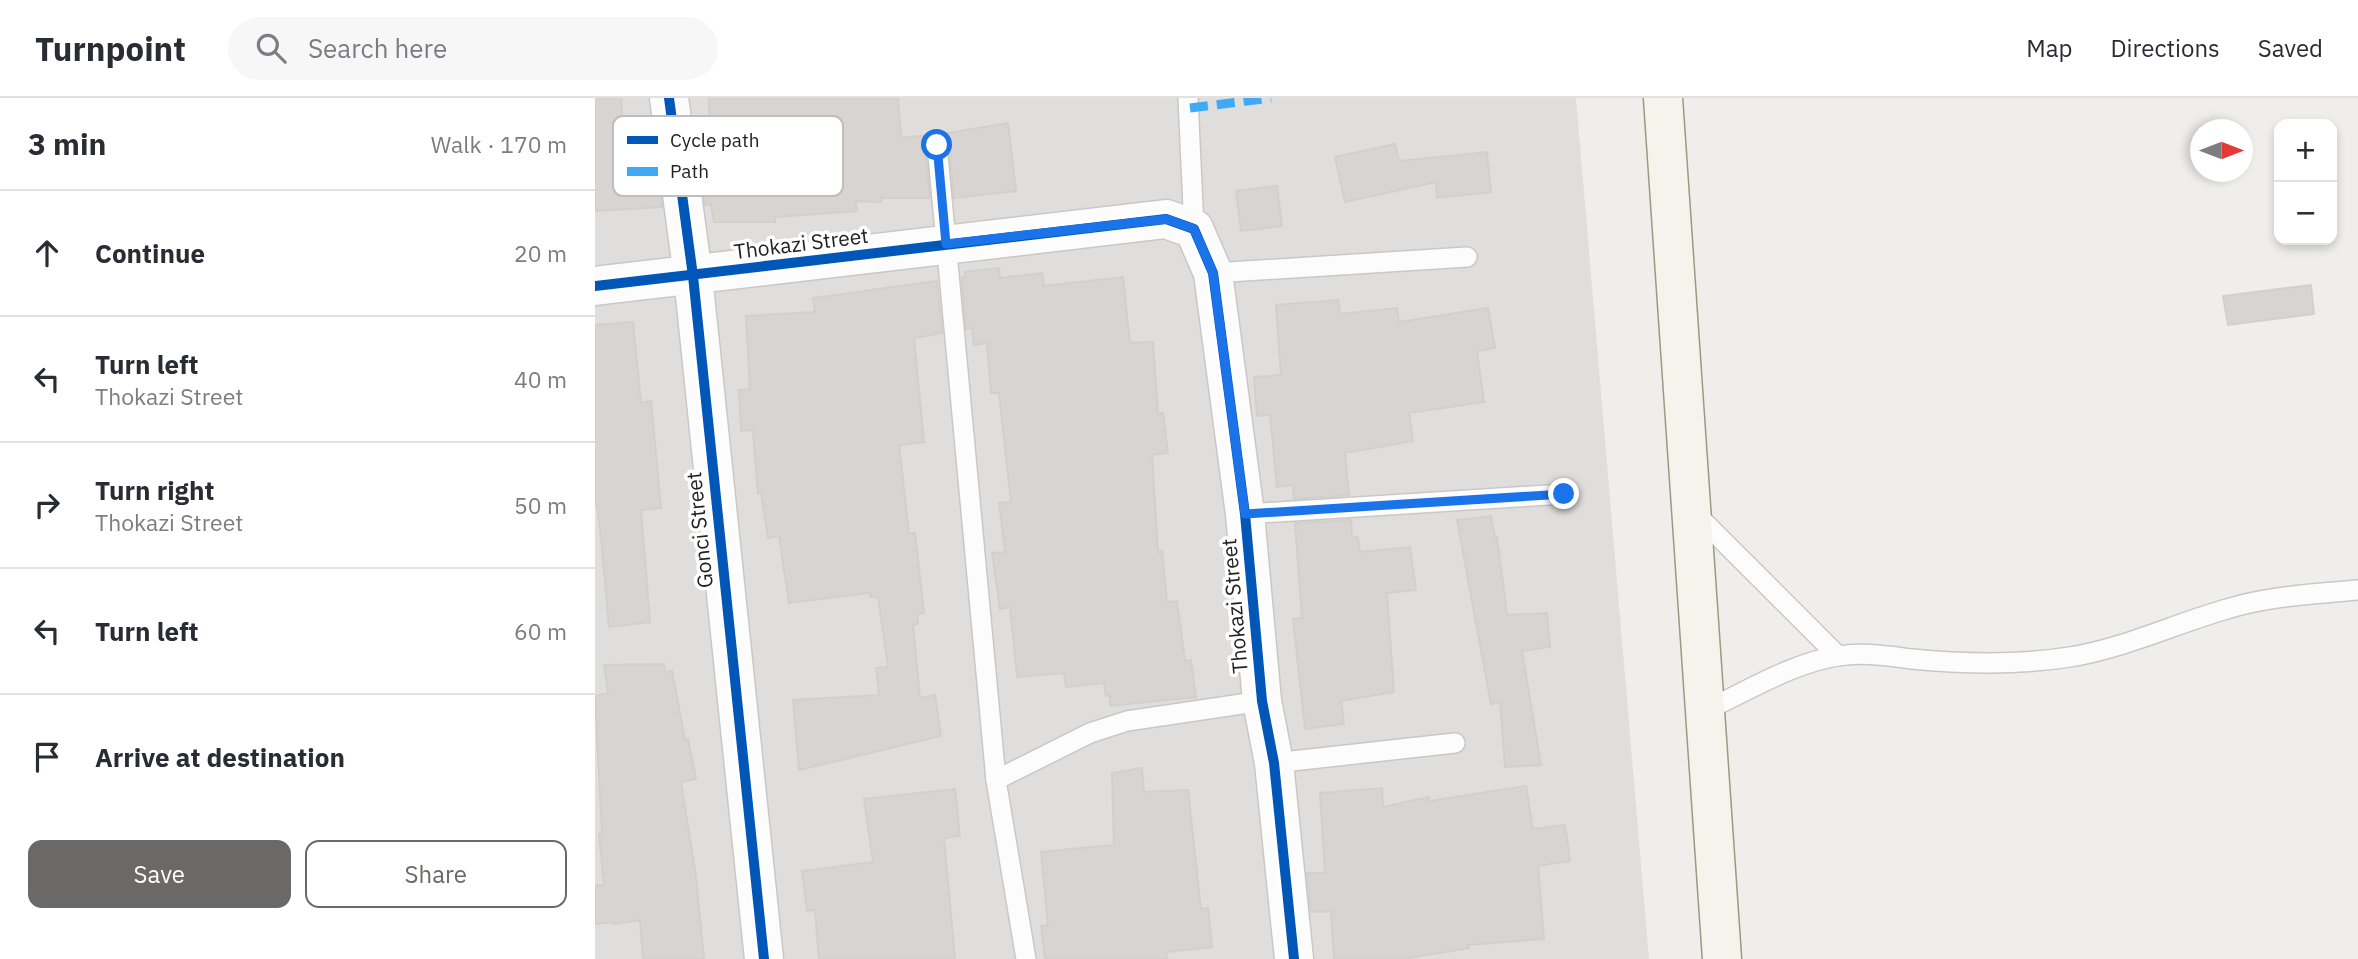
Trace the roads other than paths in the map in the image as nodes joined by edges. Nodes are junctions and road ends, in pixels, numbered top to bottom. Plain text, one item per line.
1 (669, 98) edge
2 (1188, 98) edge
3 (1663, 98) edge
4 (671, 116) edge
5 (937, 145) dead end
6 (682, 196) edge
7 (1194, 229) junction
8 (946, 244) junction
9 (1467, 257) dead end
10 (1213, 273) junction
11 (692, 276) junction
12 (595, 286) edge
13 (1564, 494) dead end
14 (1692, 511) junction
15 (1245, 514) junction
16 (2358, 590) edge
17 (1838, 656) junction
18 (1262, 701) junction
19 (1706, 710) junction
20 (1455, 743) dead end
21 (1274, 763) junction
22 (996, 780) junction
23 (764, 959) edge
24 (1025, 959) edge
25 (1294, 959) edge
26 (1722, 959) edge

1 - 4 street, Gonci Street
2 - 7 lane
3 - 14 main road
5 - 8 lane
6 - 11 street, Gonci Street
7 - 8 street, Thokazi Street
7 - 10 street, Thokazi Street
8 - 11 street, Thokazi Street
8 - 22 lane
9 - 10 lane
10 - 15 street, Thokazi Street
11 - 12 street, Thokazi Street
11 - 23 street, Gonci Street
13 - 15 lane
14 - 17 lane
14 - 19 main road
15 - 18 street, Thokazi Street
16 - 17 lane
17 - 19 lane
18 - 21 street, Thokazi Street
18 - 22 lane
19 - 26 main road
20 - 21 lane
21 - 25 street, Thokazi Street
22 - 24 lane

